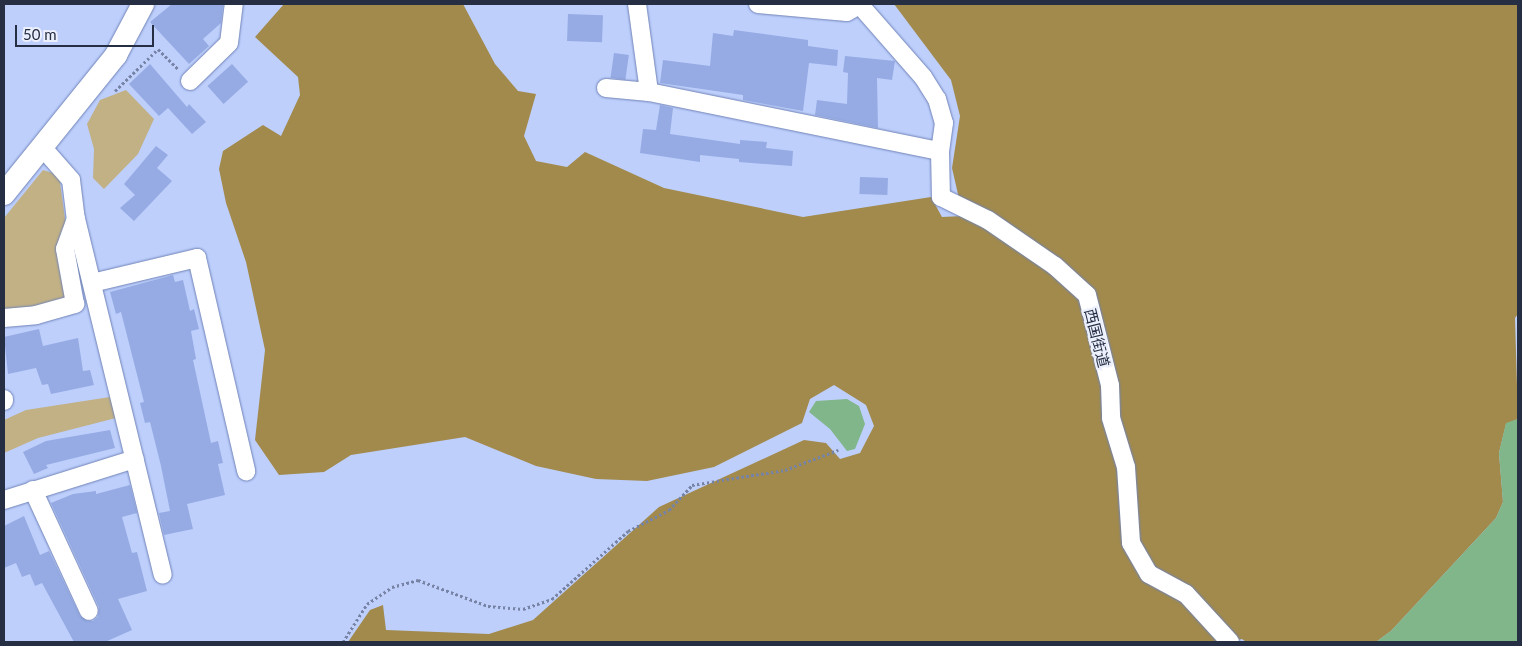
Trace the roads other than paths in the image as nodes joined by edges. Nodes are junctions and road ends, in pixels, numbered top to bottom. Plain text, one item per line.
1 (143, 4) edge
2 (234, 4) edge
3 (637, 4) edge
4 (758, 4) edge
5 (859, 4) edge
6 (190, 81) road end
7 (606, 88) dead end
8 (649, 92) junction
9 (42, 147) junction
10 (940, 150) junction
11 (4, 194) edge
12 (76, 219) junction
13 (92, 283) junction
14 (4, 318) edge
15 (135, 460) junction
16 (246, 471) dead end
17 (33, 490) junction
18 (4, 500) edge
19 (163, 575) dead end
20 (88, 611) dead end
21 (1230, 642) edge

1 - 9 street
2 - 6 street
3 - 8 street
4 - 5 street
5 - 10 street, 西国街道
7 - 8 street
8 - 10 street
9 - 11 street
9 - 12 street
10 - 21 street, 西国街道
12 - 13 street
12 - 14 street
13 - 15 street
13 - 16 street
15 - 17 street
15 - 19 street
17 - 18 street
17 - 20 street

